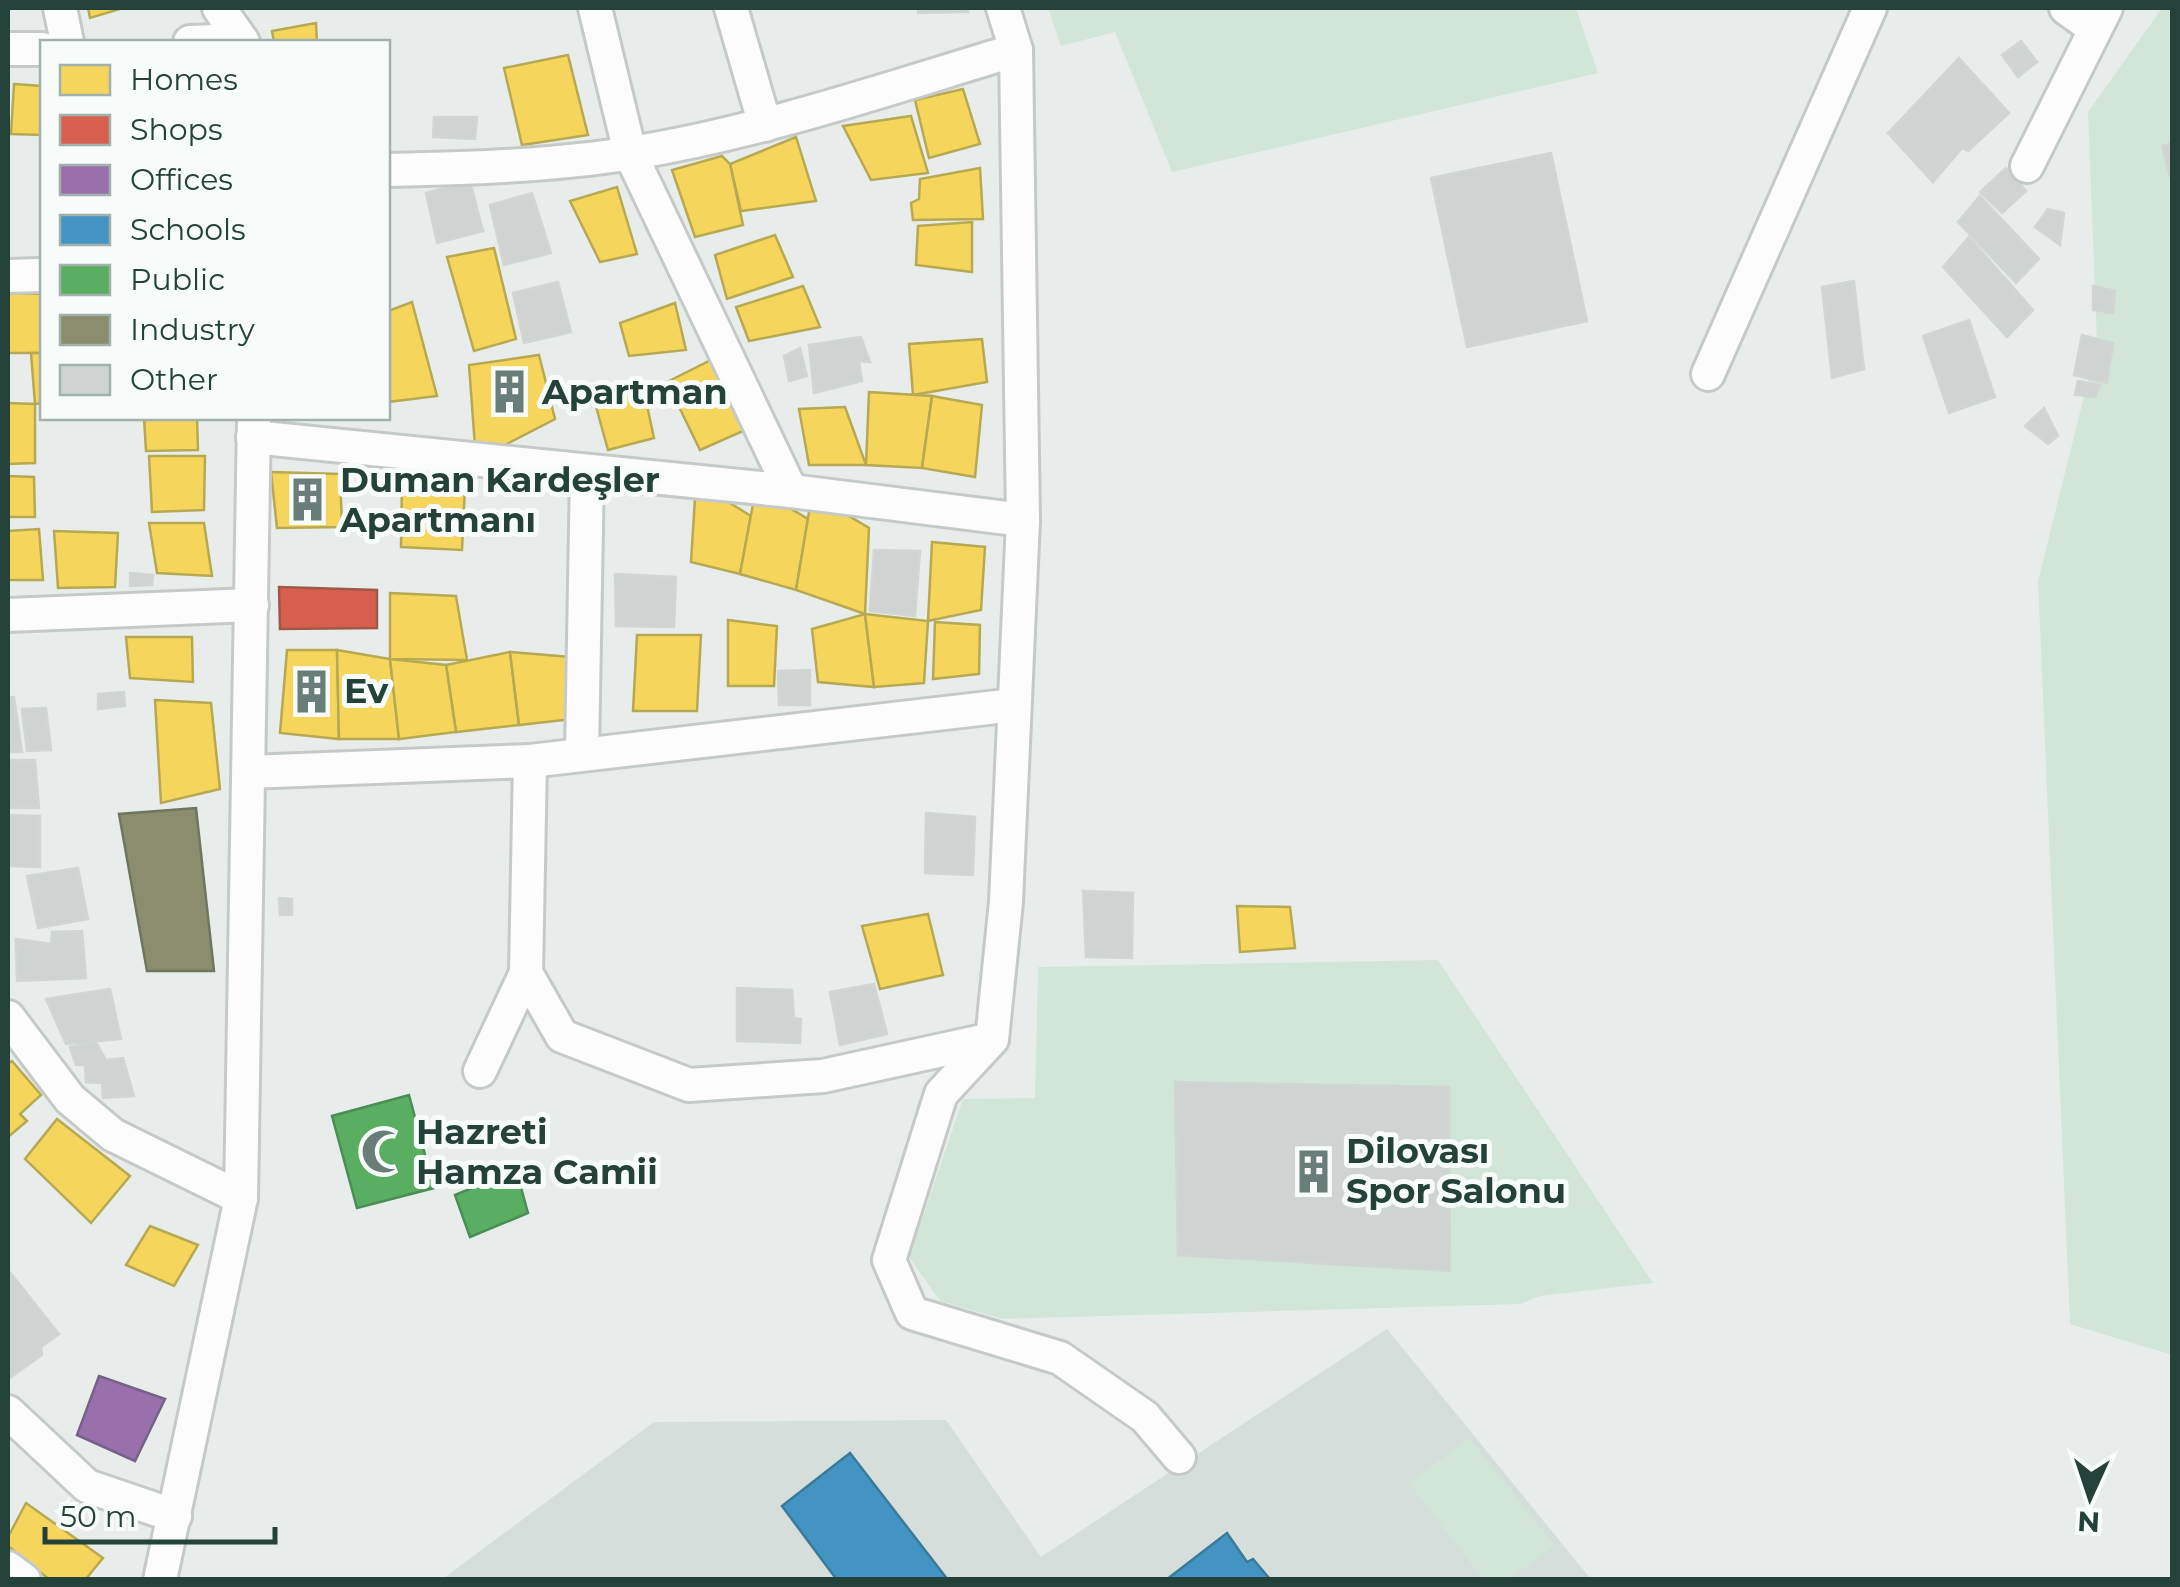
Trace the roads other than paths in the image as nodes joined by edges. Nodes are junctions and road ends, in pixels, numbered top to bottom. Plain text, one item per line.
1 (60, 8) edge
2 (219, 8) edge
3 (595, 8) edge
4 (731, 8) edge
5 (1003, 8) edge
6 (1870, 8) edge
7 (2066, 8) edge
8 (2101, 18) edge
9 (67, 40) edge
10 (241, 40) edge
11 (8, 49) edge
12 (40, 49) edge
13 (1016, 50) junction
14 (765, 125) junction
15 (630, 154) junction
16 (2027, 166) dead end
17 (390, 170) edge
18 (40, 275) edge
19 (8, 276) edge
20 (1708, 374) dead end
21 (254, 427) edge
22 (587, 472) junction
23 (791, 491) junction
24 (1023, 520) junction
25 (252, 605) junction
26 (8, 615) edge
27 (1014, 706) junction
28 (582, 752) junction
29 (530, 761) junction
30 (249, 772) junction
31 (526, 973) junction
32 (11, 1032) edge
33 (992, 1039) junction
34 (480, 1071) dead end
35 (241, 1198) junction
36 (8, 1412) edge
37 (1179, 1457) dead end
38 (174, 1516) junction
39 (8, 1568) edge
40 (24, 1580) edge
41 (160, 1580) edge

1 - 9 street
2 - 10 street
3 - 15 street
4 - 14 street
5 - 13 street
6 - 20 street
7 - 8 street
8 - 16 street
11 - 12 street
13 - 14 street
13 - 24 street
14 - 15 street
15 - 17 street
15 - 23 street
18 - 19 street
21 - 22 street
21 - 25 street
22 - 23 street
22 - 28 street
23 - 24 street
24 - 27 street
25 - 26 street
25 - 30 street
27 - 28 street
27 - 33 street
28 - 29 street
29 - 30 street
29 - 31 street
30 - 35 street
31 - 33 street
31 - 34 street
32 - 35 street
33 - 37 street
35 - 38 street
36 - 38 street
38 - 41 street
39 - 40 street

